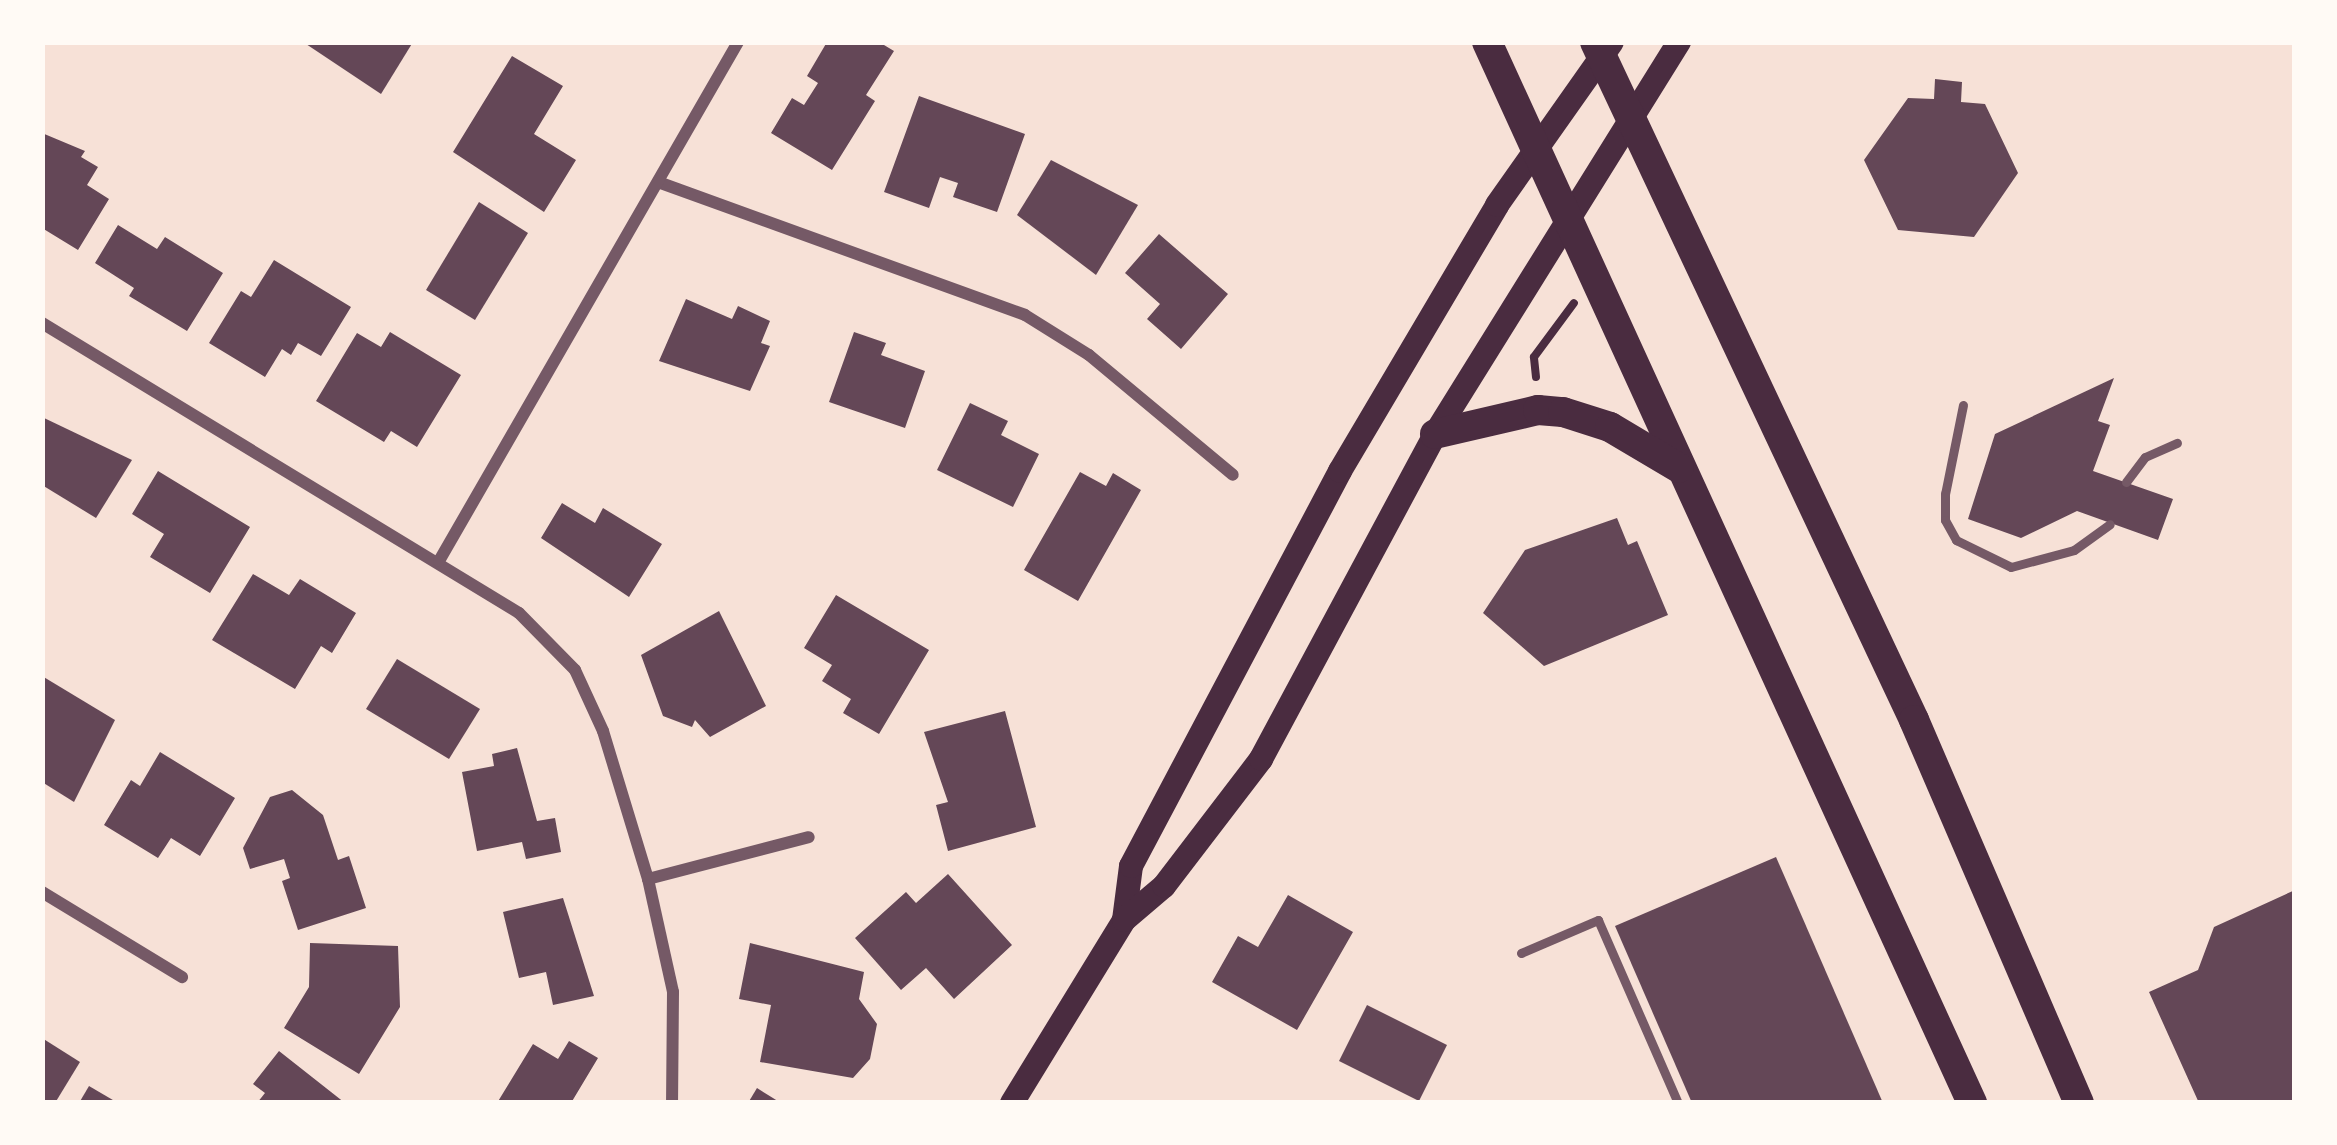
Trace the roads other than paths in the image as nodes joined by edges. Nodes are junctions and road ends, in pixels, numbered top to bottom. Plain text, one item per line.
1 (738, 42) edge
2 (1487, 42) edge
3 (1678, 42) edge
4 (1603, 47) edge
5 (1631, 116) junction
6 (1538, 148) junction
7 (658, 182) junction
8 (1569, 213) junction
9 (42, 323) edge
10 (1963, 405) dead end
11 (1435, 434) junction
12 (2176, 443) dead end
13 (1679, 467) junction
14 (1233, 475) dead end
15 (2126, 482) dead end
16 (2110, 524) dead end
17 (439, 561) junction
18 (809, 837) dead end
19 (648, 879) junction
20 (42, 892) edge
21 (1124, 920) junction
22 (1521, 953) dead end
23 (182, 977) dead end
24 (672, 1103) edge
25 (1012, 1103) edge
26 (1678, 1103) edge
27 (1972, 1103) edge
28 (2079, 1103) edge

1 - 7 street
2 - 6 main road
3 - 5 main road
4 - 5 main road
4 - 6 main road
5 - 8 main road
5 - 28 main road
6 - 8 main road
6 - 21 main road
7 - 14 street
7 - 17 street
8 - 11 main road
8 - 13 main road
9 - 17 street
10 - 16 lane
11 - 13 main road
11 - 21 main road
12 - 15 lane
13 - 27 main road
17 - 19 street
18 - 19 street
19 - 24 street
20 - 23 street
21 - 25 main road
22 - 26 lane

